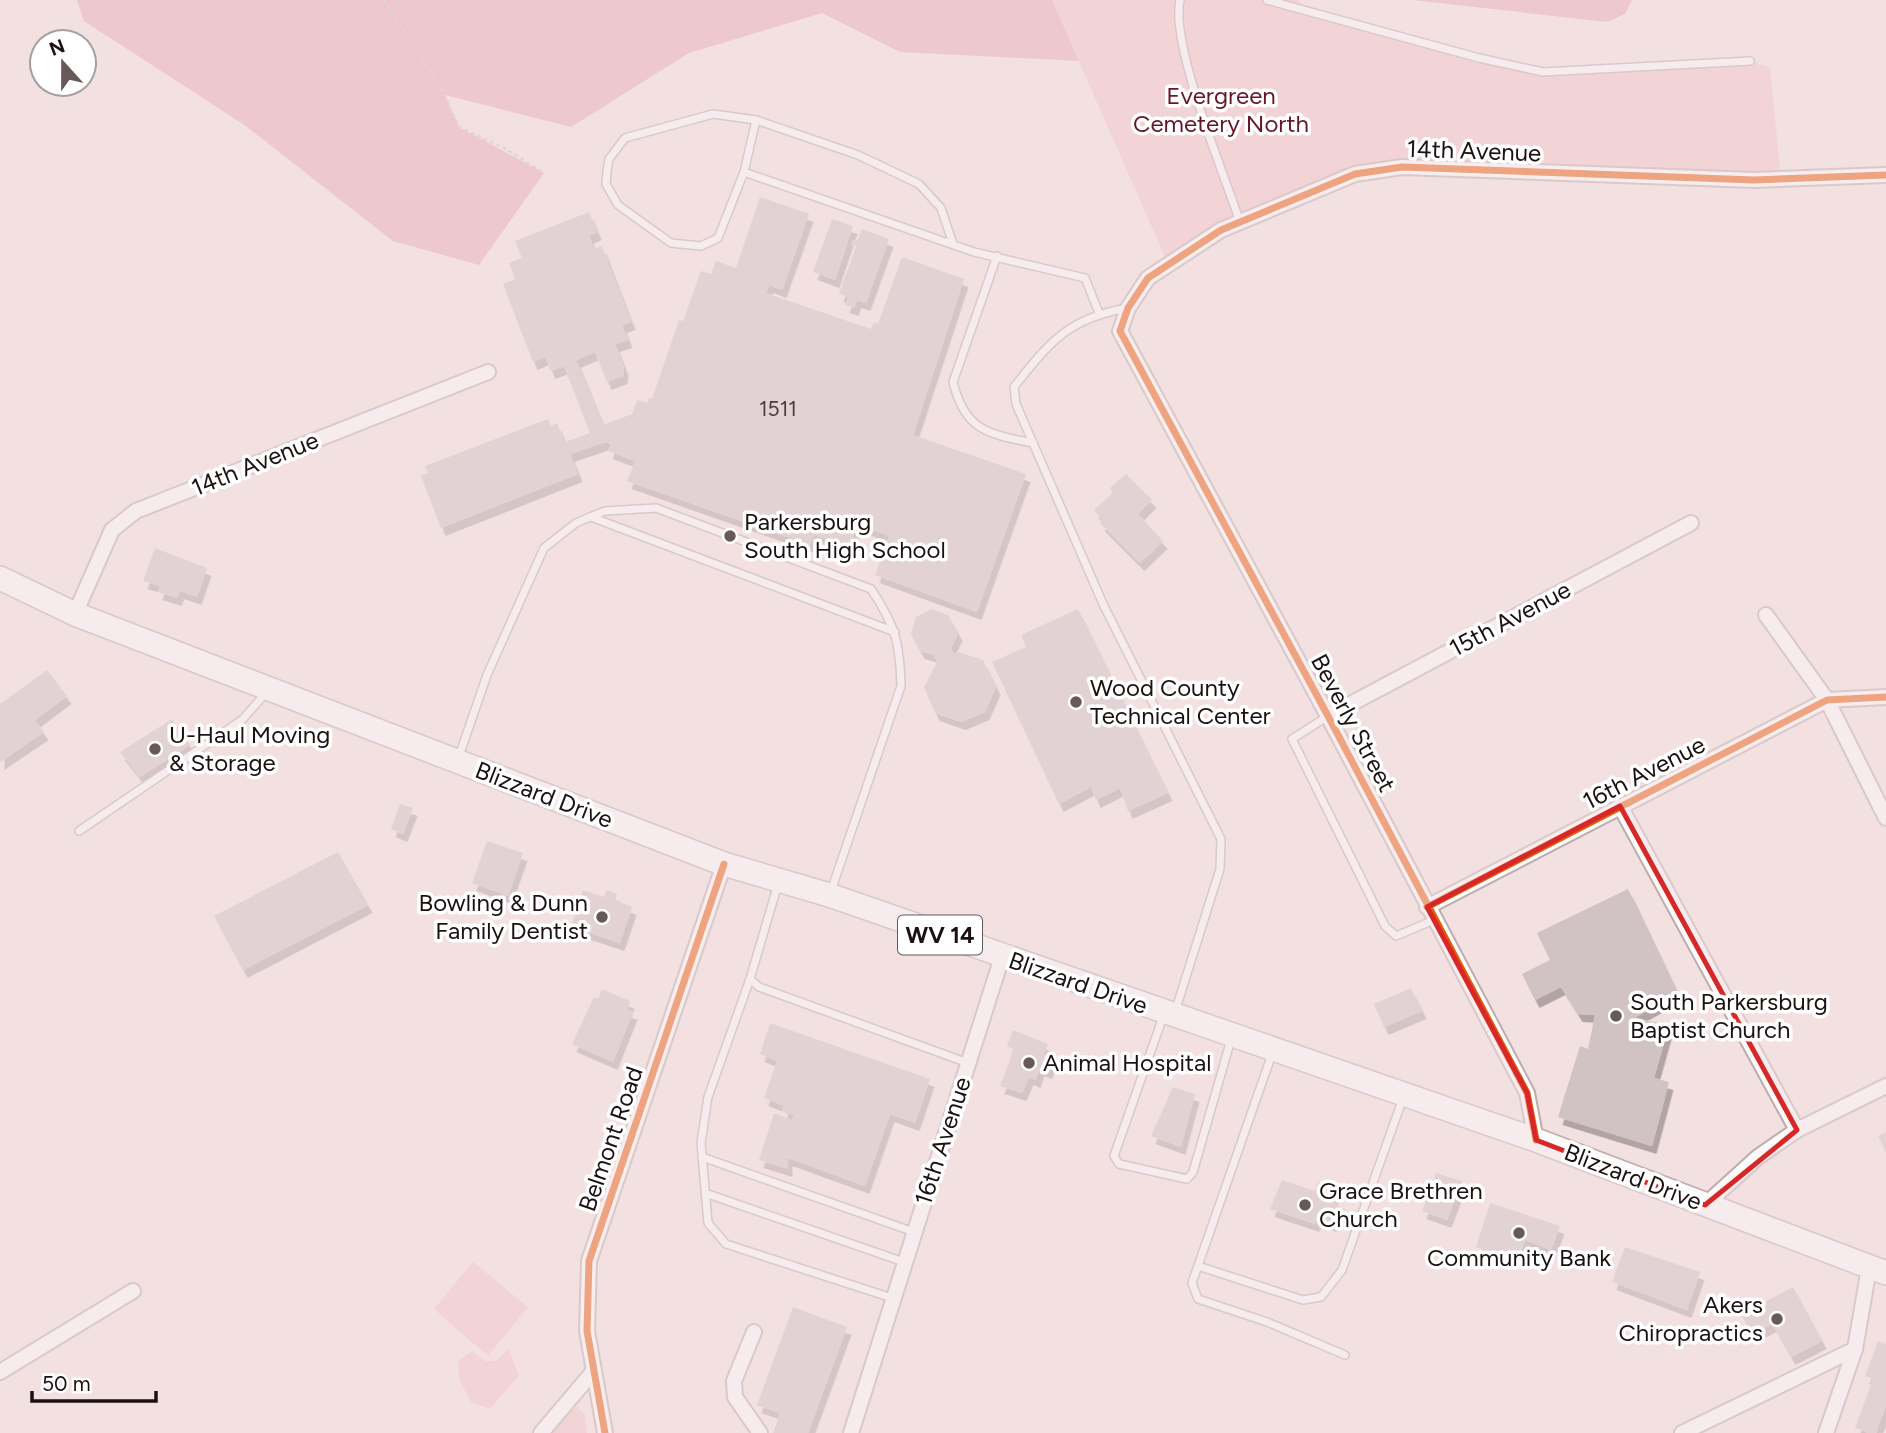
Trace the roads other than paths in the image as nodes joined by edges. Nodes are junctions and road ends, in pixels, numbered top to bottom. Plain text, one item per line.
1 (1180, 0) edge
2 (1267, 0) edge
3 (1750, 61) dead end
4 (756, 120) junction
5 (744, 172) junction
6 (1886, 175) edge
7 (1240, 222) junction
8 (953, 244) junction
9 (997, 256) junction
10 (1128, 308) junction
11 (1099, 313) junction
12 (1119, 331) joint
13 (488, 372) dead end
14 (1033, 443) junction
15 (590, 517) junction
16 (1691, 523) dead end
17 (0, 578) edge
18 (75, 614) junction
19 (1766, 615) dead end
20 (894, 632) junction
21 (269, 690) junction
22 (1886, 697) edge
23 (1828, 700) junction
24 (1328, 716) junction
25 (457, 762) junction
26 (1620, 806) junction
27 (1886, 818) edge
28 (79, 831) dead end
29 (724, 864) junction
30 (779, 880) junction
31 (829, 895) junction
32 (1431, 913) junction
33 (1002, 957) junction
34 (750, 979) junction
35 (1169, 1014) junction
36 (1232, 1036) junction
37 (1274, 1050) junction
38 (968, 1063) junction
39 (1886, 1086) edge
40 (1404, 1094) junction
41 (1797, 1130) junction
42 (1536, 1140) junction
43 (702, 1157) junction
44 (705, 1193) junction
45 (1705, 1205) junction
46 (914, 1231) junction
47 (904, 1262) junction
48 (1198, 1266) junction
49 (1878, 1271) edge
50 (133, 1291) dead end
51 (892, 1298) junction
52 (754, 1332) dead end
53 (1855, 1349) junction
54 (1345, 1355) dead end
55 (0, 1372) edge
56 (592, 1373) junction
57 (541, 1433) edge
58 (606, 1433) edge
59 (760, 1433) edge
60 (851, 1433) edge
61 (1682, 1433) edge
62 (1826, 1433) edge

1 - 7 lane
2 - 3 lane
4 - 5 lane
4 - 5 lane
4 - 8 lane
5 - 8 lane
6 - 7 street, 14th Avenue
7 - 10 street, 14th Avenue
8 - 9 lane
9 - 11 lane
9 - 14 lane
10 - 11 lane
10 - 12 street, 14th Avenue
11 - 14 lane
12 - 24 street, Beverly Street
13 - 18 street, 14th Avenue
14 - 35 lane
15 - 20 lane
15 - 20 lane
15 - 25 lane
16 - 24 street, 15th Avenue
17 - 18 main road, Blizzard Drive / WV 14
18 - 21 main road, Blizzard Drive / WV 14
19 - 23 street
20 - 31 lane
21 - 25 main road, Blizzard Drive / WV 14
21 - 28 lane
22 - 23 street, 16th Avenue
23 - 26 street, 16th Avenue
23 - 27 street
24 - 32 street, Beverly Street
24 - 32 lane
25 - 29 main road, Blizzard Drive / WV 14
26 - 32 street, 16th Avenue
26 - 41 street
29 - 30 main road, Blizzard Drive / WV 14
29 - 56 street, Belmont Road
30 - 31 main road, Blizzard Drive / WV 14
30 - 34 lane
31 - 33 main road, Blizzard Drive / WV 14
32 - 42 street, Beverly Street
33 - 35 main road, Blizzard Drive / WV 14
33 - 38 street, 16th Avenue
34 - 38 lane
34 - 43 lane
35 - 36 main road, Blizzard Drive / WV 14
35 - 36 lane
36 - 37 main road, Blizzard Drive / WV 14
37 - 40 main road, Blizzard Drive / WV 14
37 - 48 lane
38 - 46 street, 16th Avenue
39 - 41 street
40 - 42 main road, Blizzard Drive / WV 14
40 - 48 lane
41 - 45 street
42 - 45 main road, Blizzard Drive / WV 14
43 - 44 lane
43 - 46 lane
44 - 47 lane
44 - 51 lane
45 - 49 main road, Blizzard Drive / WV 14
46 - 47 street, 16th Avenue
47 - 51 street, 16th Avenue
48 - 54 lane
49 - 53 street
50 - 55 street
51 - 60 street, 16th Avenue
52 - 59 street
53 - 61 street
53 - 62 street
56 - 57 street
56 - 58 street, Belmont Road

